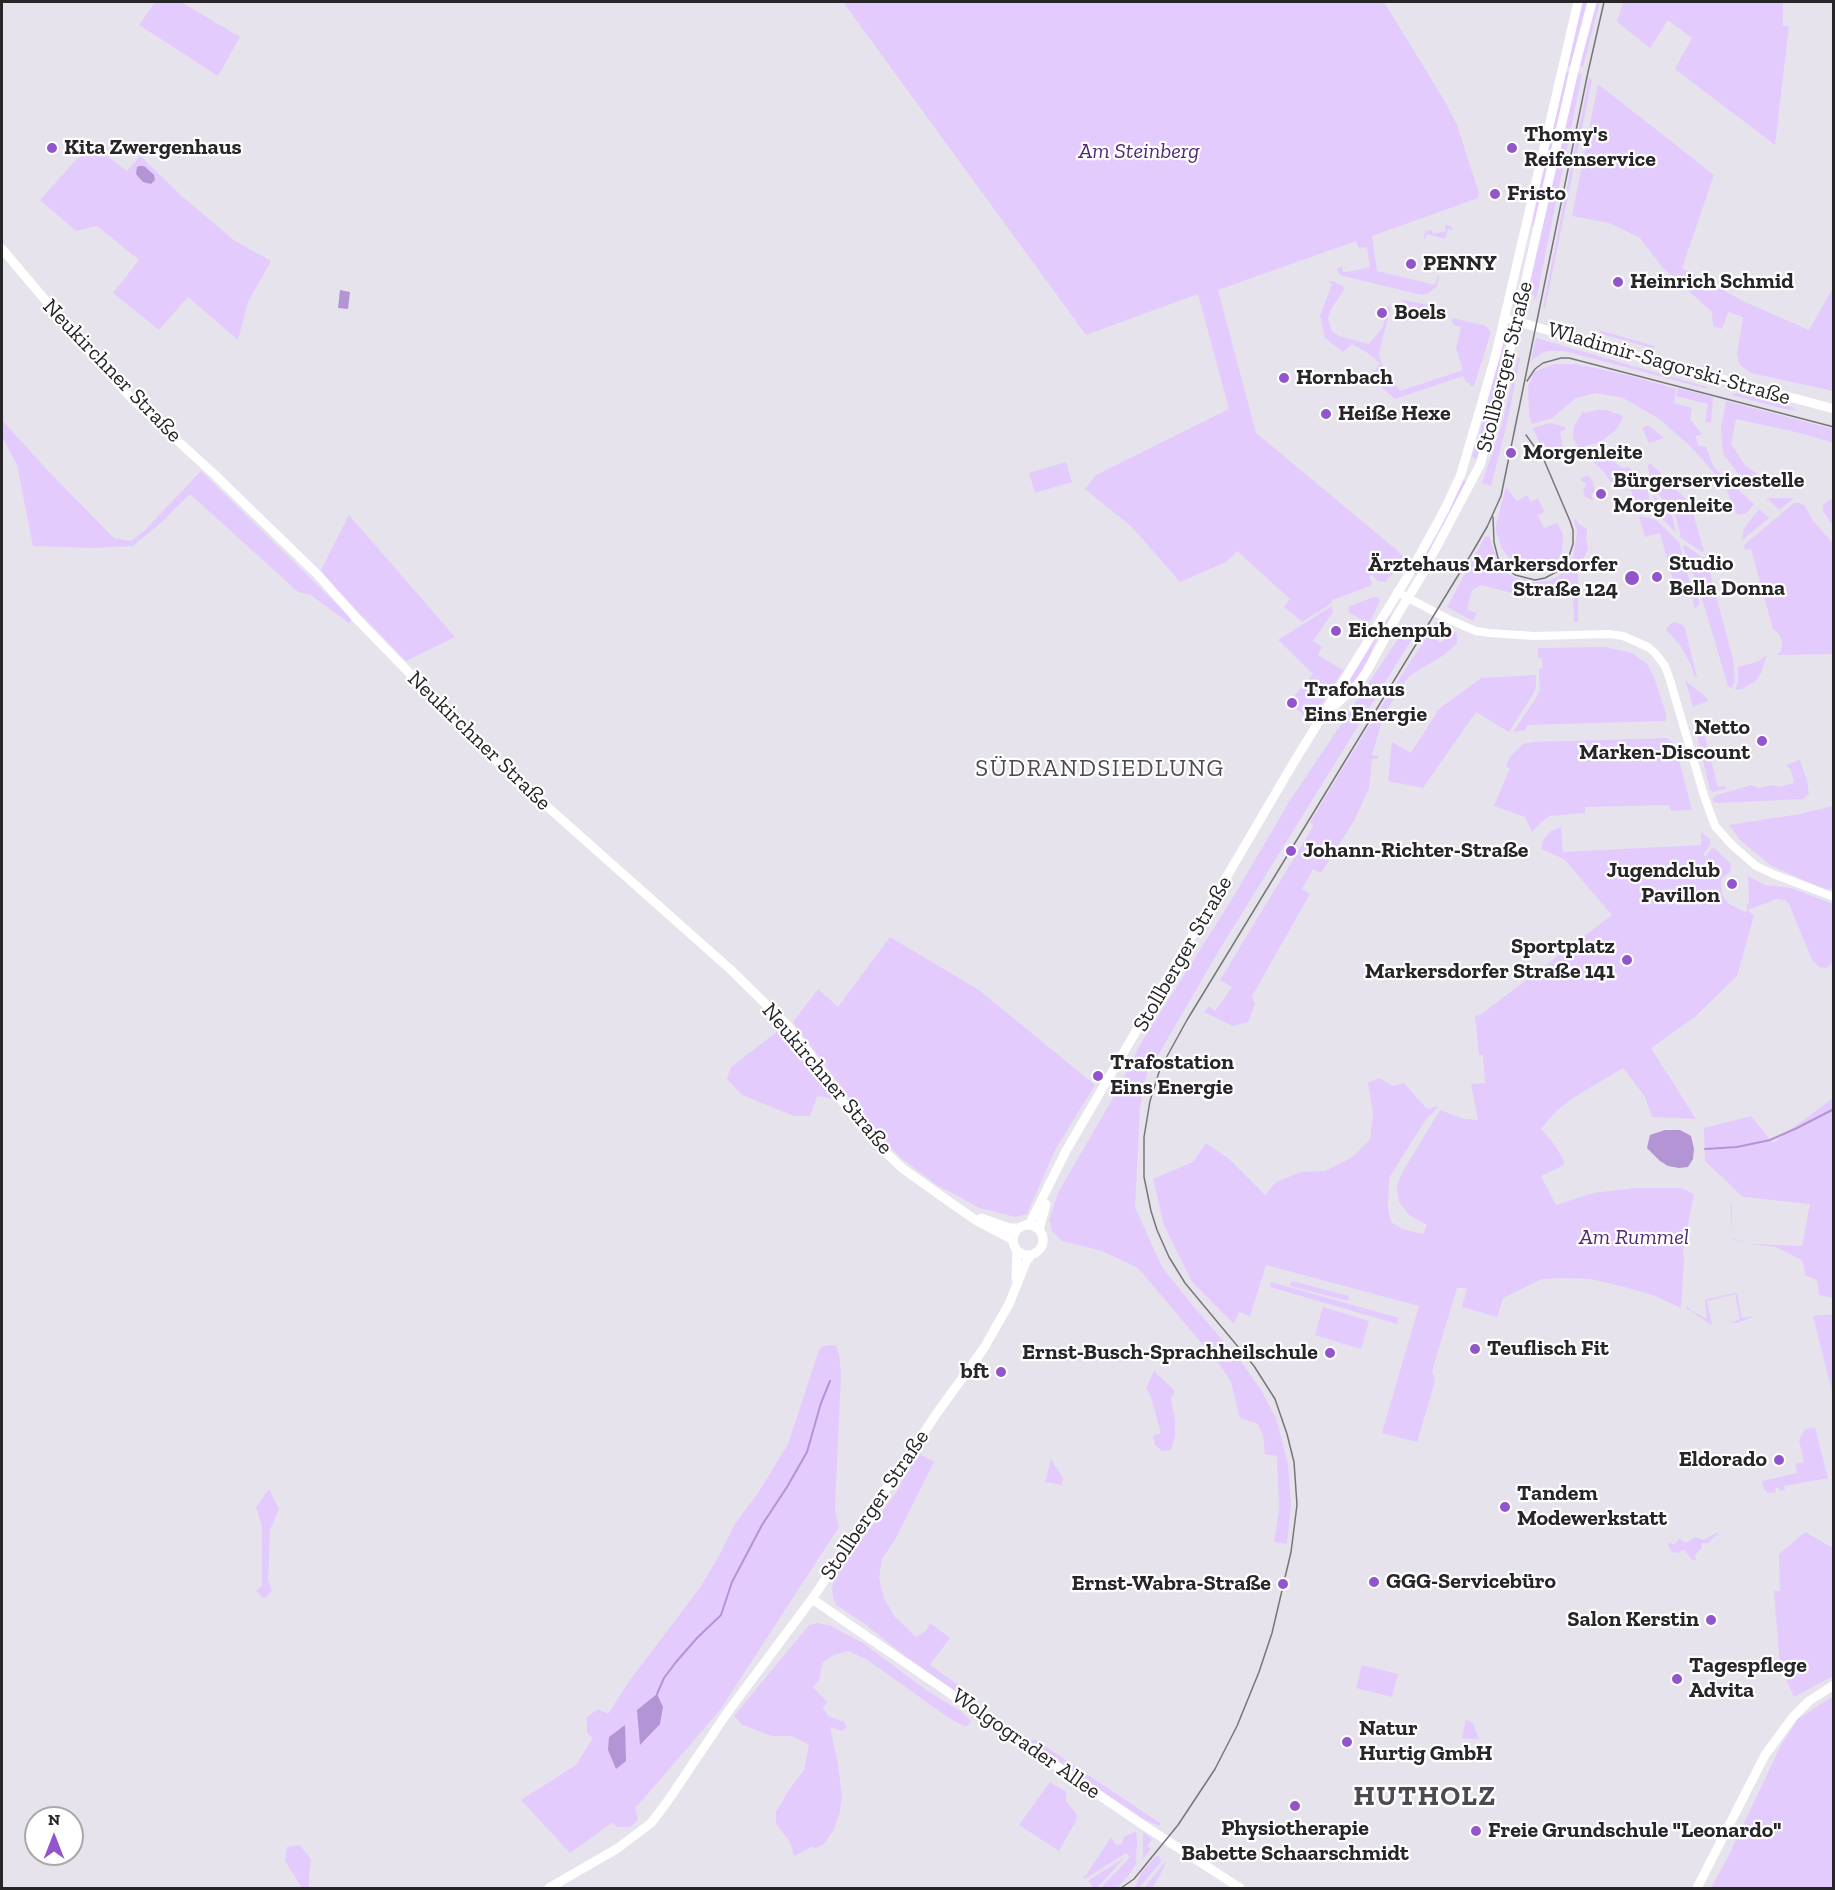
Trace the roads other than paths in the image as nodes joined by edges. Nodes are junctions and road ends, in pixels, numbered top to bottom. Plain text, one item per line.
1 (1578, 2) edge
2 (1592, 2) edge
3 (2, 249) edge
4 (1504, 318) junction
5 (1516, 321) junction
6 (1833, 408) edge
7 (1397, 592) junction
8 (1408, 597) junction
9 (1316, 727) junction
10 (1833, 897) edge
11 (1052, 1181) junction
12 (970, 1215) junction
13 (1029, 1225) junction
14 (1019, 1228) junction
15 (1039, 1230) junction
16 (1013, 1240) junction
17 (1017, 1251) junction
18 (1031, 1255) junction
19 (1014, 1291) junction
20 (812, 1599) junction
21 (1833, 1685) edge
22 (549, 1888) edge
23 (1240, 1888) edge
24 (1697, 1888) edge

1 - 4 main road, Stollberger Straße
2 - 5 main road, Stollberger Straße
3 - 12 main road, Neukirchner Straße
4 - 5 main road, Wladimir-Sagorski-Straße
4 - 7 main road, Stollberger Straße
5 - 6 main road, Wladimir-Sagorski-Straße
5 - 8 main road, Stollberger Straße
7 - 8 street
7 - 9 main road, Stollberger Straße
8 - 9 main road, Stollberger Straße
8 - 10 street
9 - 11 main road, Stollberger Straße
11 - 13 main road, Stollberger Straße
11 - 15 main road, Stollberger Straße
12 - 14 main road, Neukirchner Straße
12 - 16 main road, Neukirchner Straße
13 - 14 main road
13 - 15 main road
14 - 16 main road
15 - 18 main road
16 - 17 main road
17 - 18 main road
17 - 19 main road, Stollberger Straße
18 - 19 main road, Stollberger Straße
19 - 20 main road, Stollberger Straße
20 - 22 main road, Stollberger Straße
20 - 23 main road, Wolgograder Allee
21 - 24 main road

